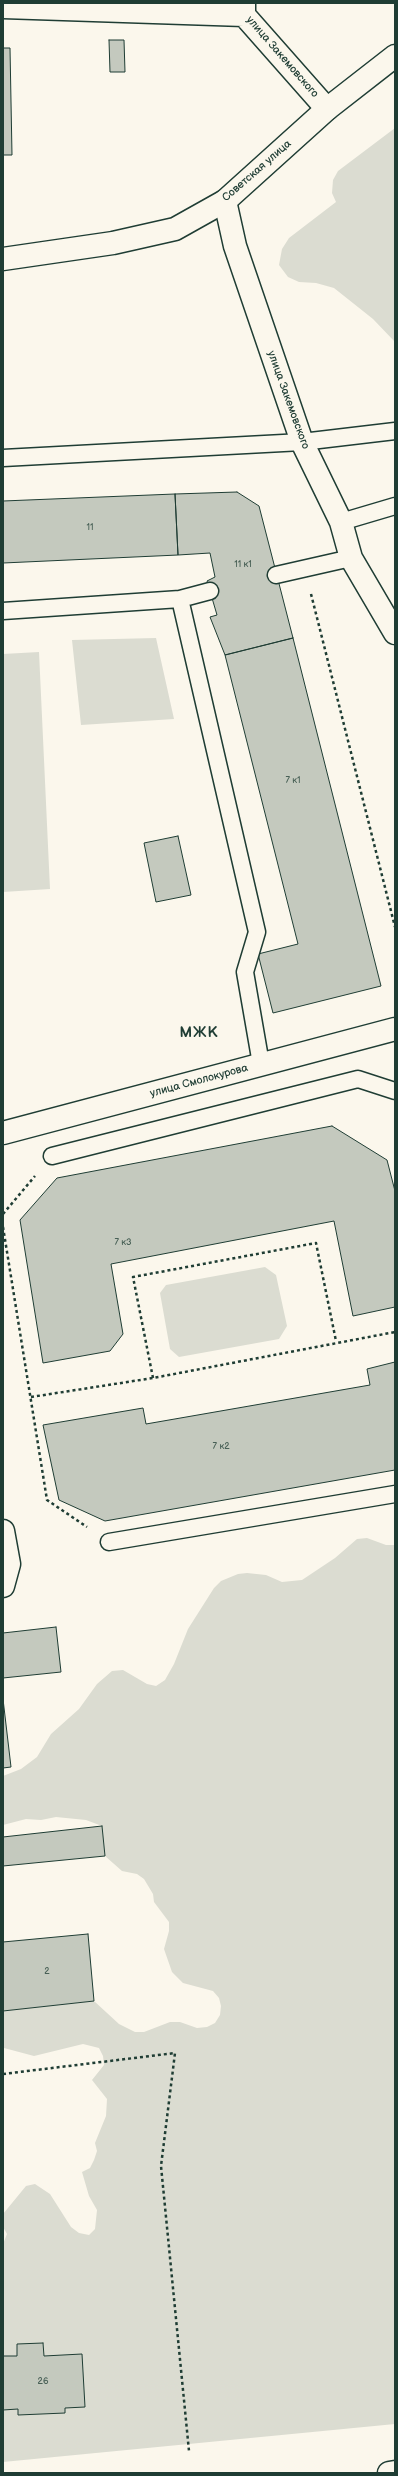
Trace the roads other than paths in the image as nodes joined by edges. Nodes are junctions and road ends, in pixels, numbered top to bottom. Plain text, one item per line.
1 (3, 7) edge
2 (244, 9) edge
3 (395, 56) edge
4 (327, 109) junction
5 (225, 201) junction
6 (3, 259) edge
7 (395, 431) edge
8 (302, 442) junction
9 (3, 458) edge
10 (395, 506) edge
11 (341, 522) junction
12 (351, 558) junction
13 (276, 574) dead end
14 (210, 591) dead end
15 (180, 599) junction
16 (3, 611) edge
17 (395, 633) edge
18 (395, 1029) edge
19 (261, 1064) junction
20 (395, 1091) edge
21 (3, 1133) edge
22 (52, 1156) road end
23 (395, 1494) edge
24 (3, 1531) edge
25 (109, 1542) road end
26 (3, 1586) edge
27 (395, 2472) edge
28 (389, 2473) edge

1 - 2 street
2 - 4 street, улица Закемовского
3 - 4 street, Советская улица
4 - 5 street, Советская улица
5 - 6 street, Советская улица
5 - 8 street, улица Закемовского
7 - 8 lane
8 - 9 lane
8 - 11 street, улица Закемовского
10 - 11 lane
11 - 12 street, улица Закемовского
12 - 13 lane
12 - 17 street, улица Закемовского
14 - 15 lane
15 - 16 lane
15 - 19 lane
18 - 19 street, улица Смолокурова
19 - 21 street, улица Смолокурова
20 - 22 lane
23 - 25 lane
24 - 26 street
27 - 28 street

